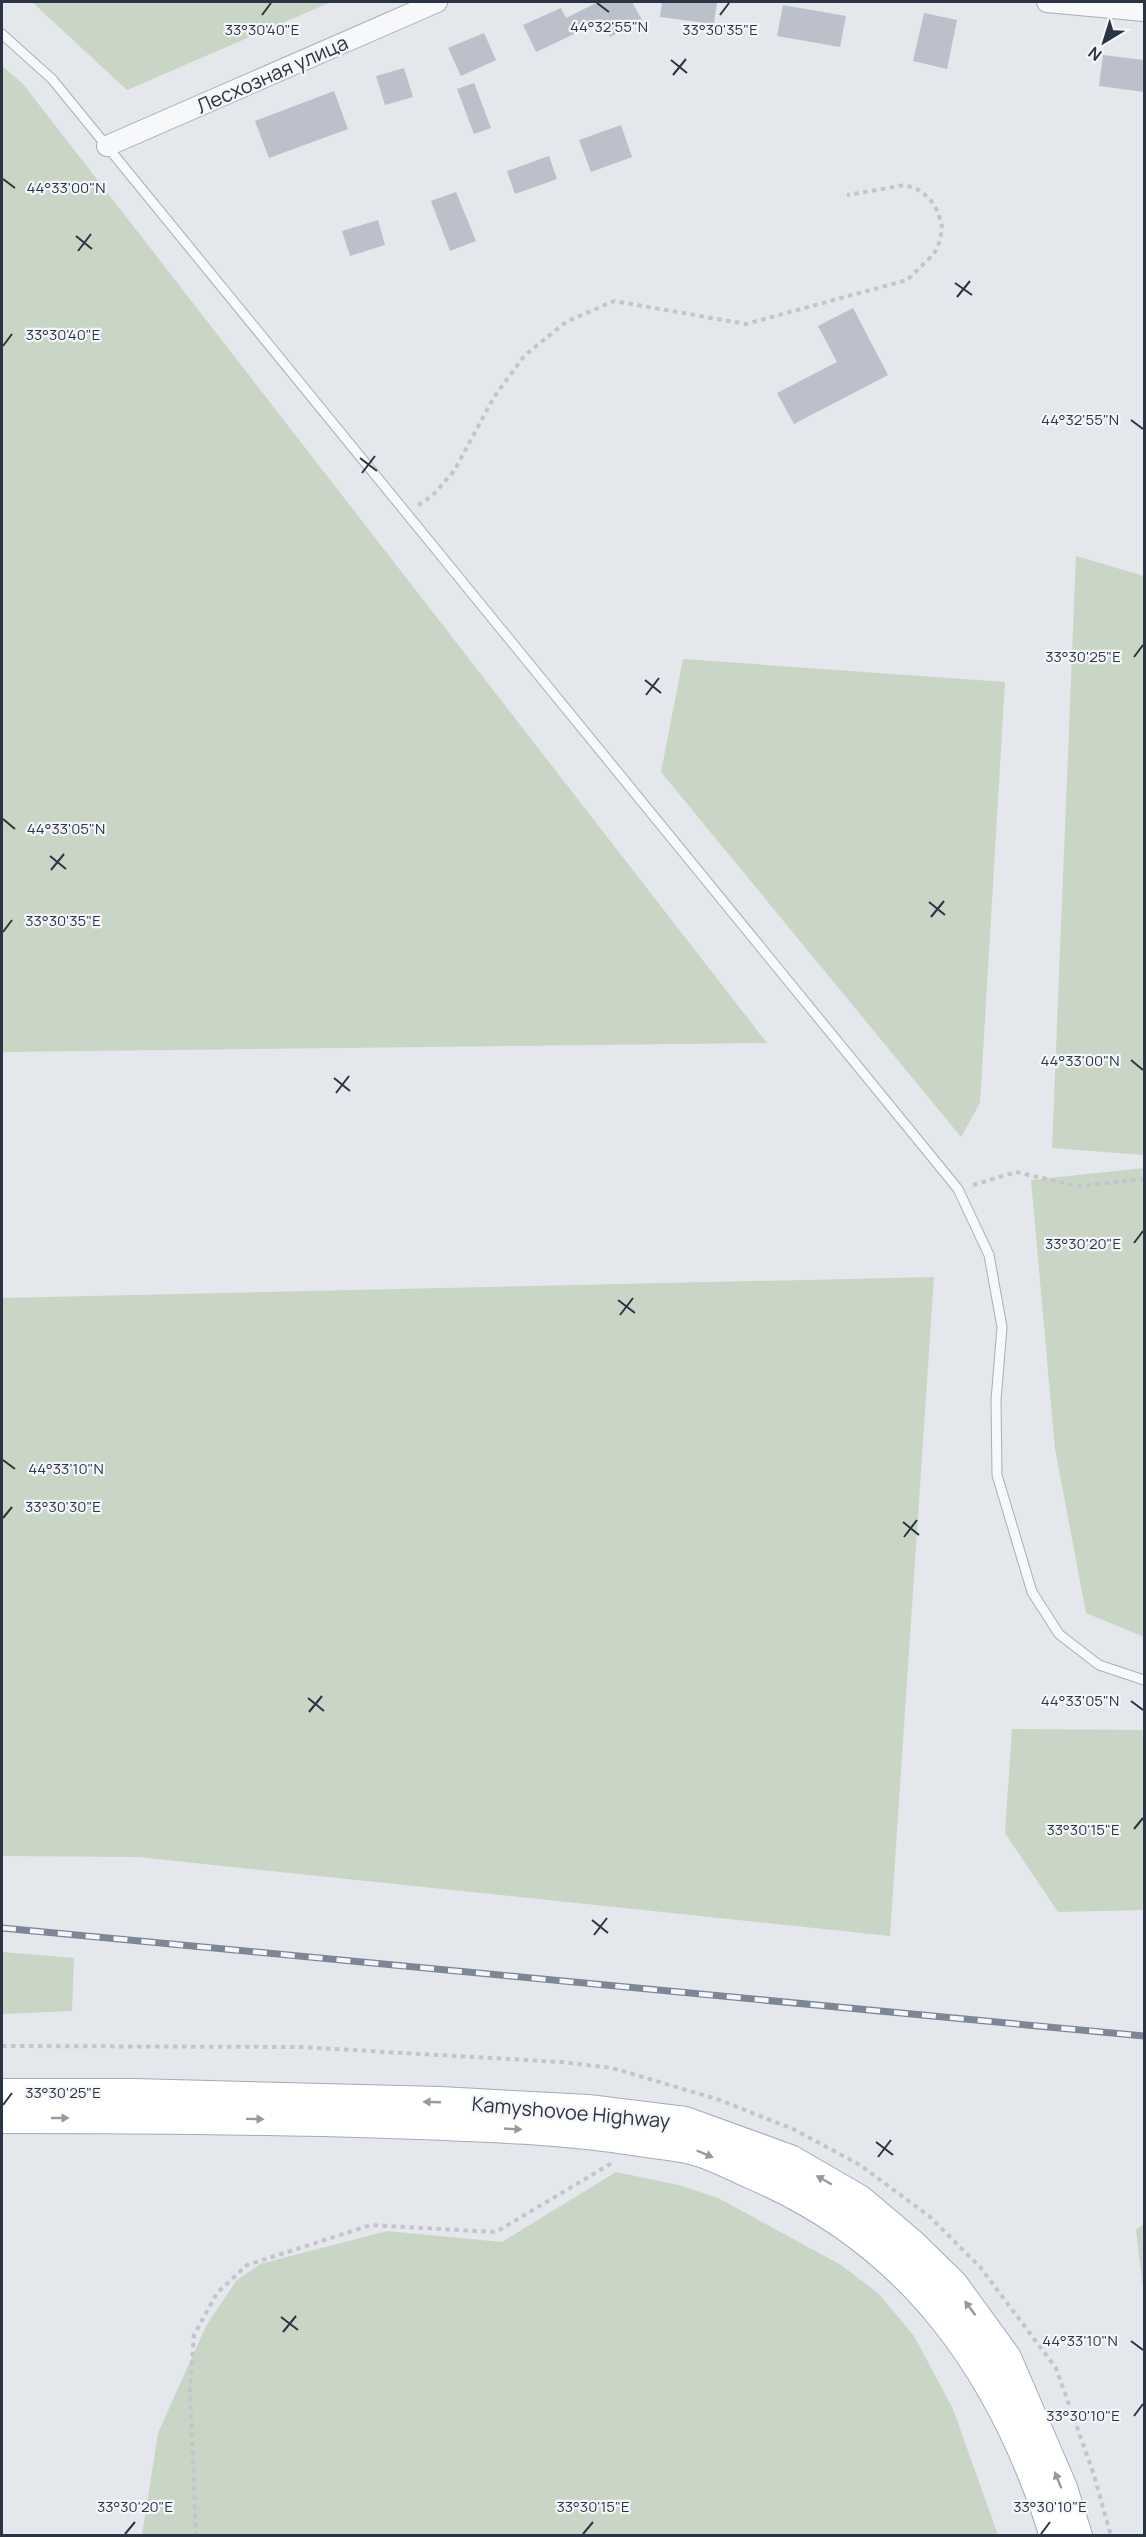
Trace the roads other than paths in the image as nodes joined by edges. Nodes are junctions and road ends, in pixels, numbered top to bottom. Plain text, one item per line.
1 (437, 2) edge
2 (1047, 2) edge
3 (1144, 11) edge
4 (2, 34) edge
5 (107, 146) junction
6 (1144, 1680) edge
7 (2, 2094) edge
8 (2, 2118) edge
9 (1055, 2535) edge
10 (1077, 2535) edge

1 - 5 street, Лесхозная улица
2 - 3 street
4 - 5 lane
5 - 6 lane
10 -> 7 main road, Kamyshovoe Highway
8 -> 9 main road, Kamyshovoe Highway

